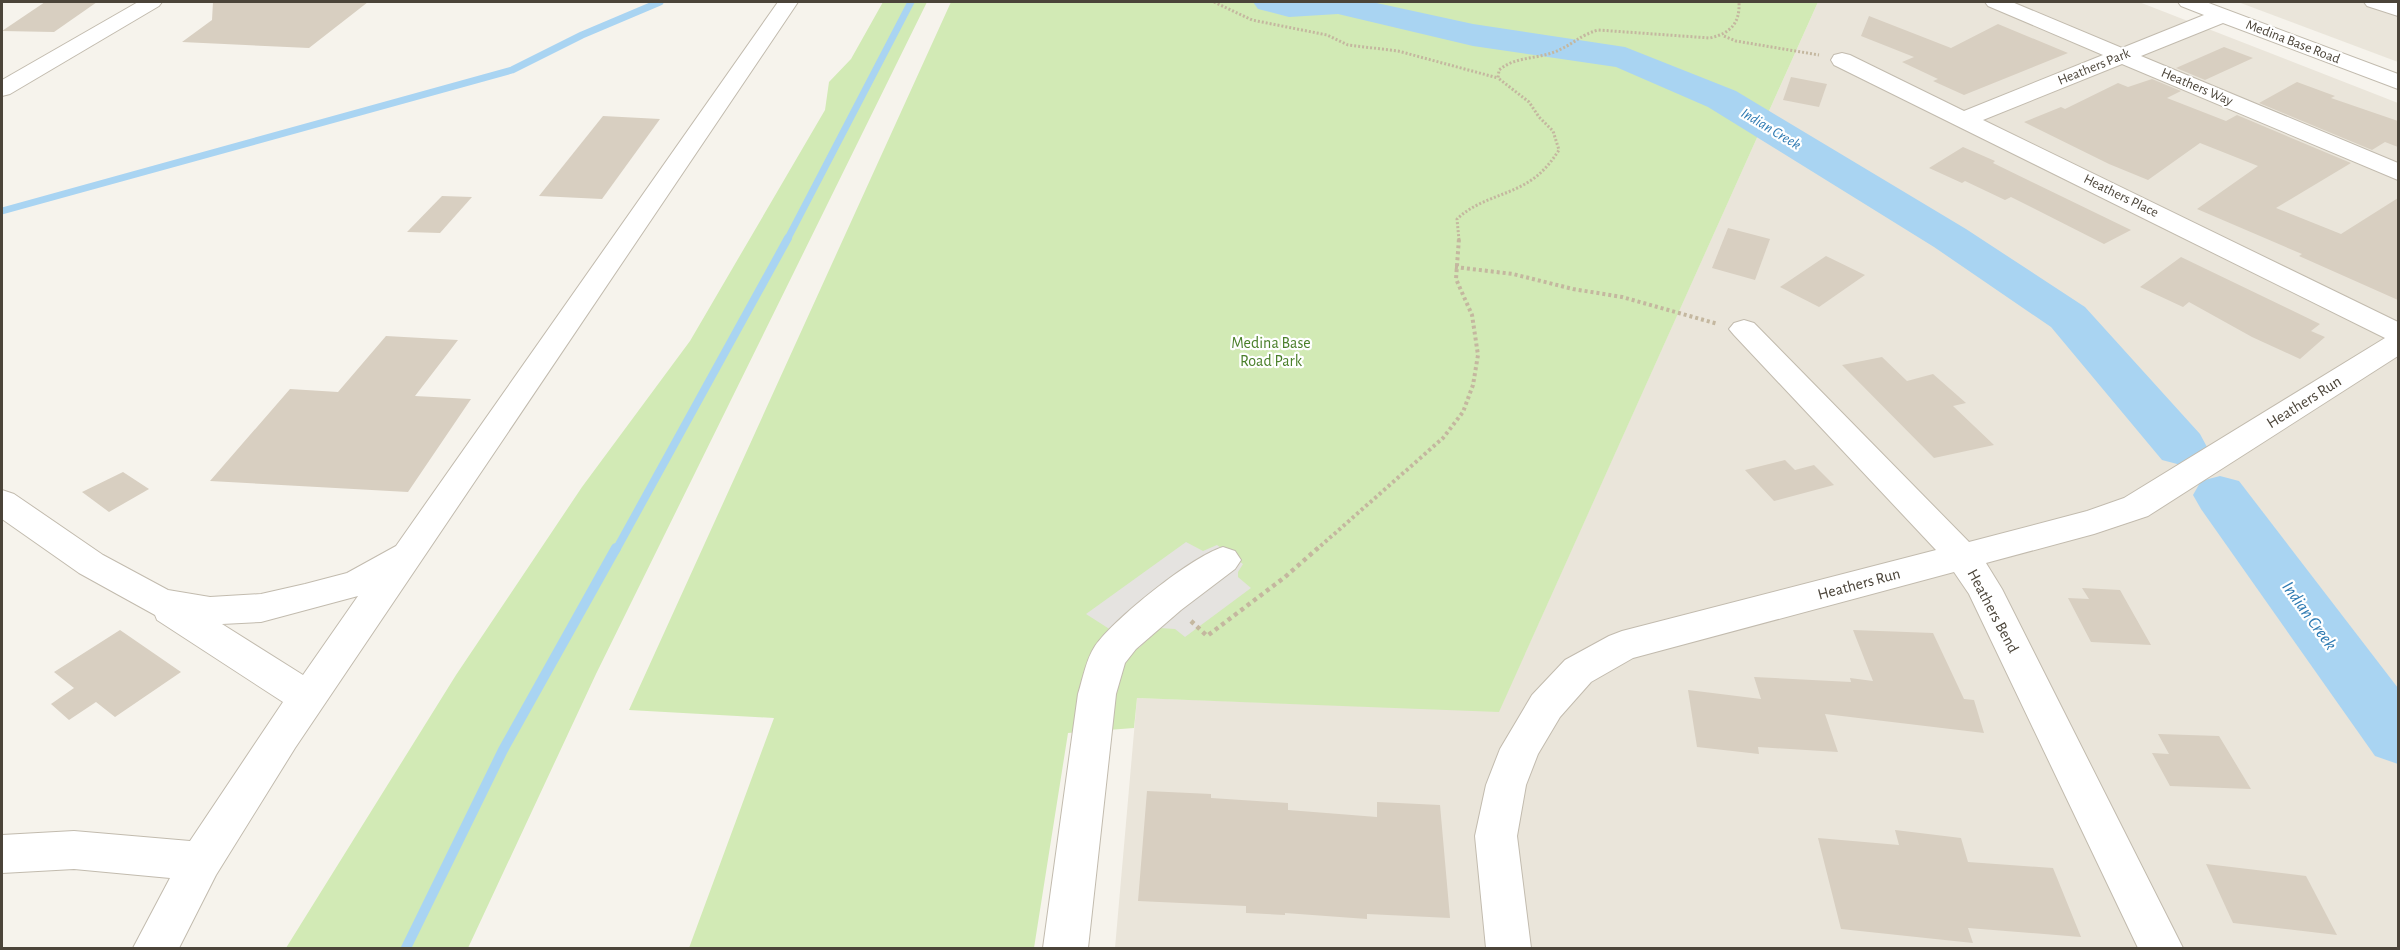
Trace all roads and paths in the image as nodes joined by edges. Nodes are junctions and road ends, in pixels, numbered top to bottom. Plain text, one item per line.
1 (152, 2) edge
2 (788, 2) edge
3 (1214, 2) edge
4 (1739, 2) edge
5 (1995, 2) edge
6 (2188, 2) edge
7 (2374, 2) edge
8 (2398, 10) edge
9 (2223, 15) junction
10 (1723, 36) junction
11 (2122, 56) junction
12 (1842, 60) joint
13 (1498, 78) junction
14 (2398, 81) edge
15 (2, 89) edge
16 (1965, 119) junction
17 (2398, 172) edge
18 (1455, 267) junction
19 (1744, 329) joint
20 (2398, 333) edge
21 (2398, 343) edge
22 (2, 502) edge
23 (408, 555) junction
24 (1963, 557) junction
25 (1223, 560) dead end
26 (1168, 600) junction
27 (160, 603) junction
28 (308, 698) junction
29 (2, 854) edge
30 (201, 861) junction
31 (156, 948) edge
32 (1065, 948) edge
33 (1508, 948) edge
34 (2162, 948) edge

1 - 15 street
2 - 23 street
3 - 13 path
4 - 10 path
5 - 11 street, Heathers Way
6 - 9 street, Medina Base Road
7 - 8 street
9 - 11 street, Heathers Park
9 - 14 street, Medina Base Road
10 - 12 path
10 - 13 path
11 - 16 street, Heathers Park
11 - 17 street, Heathers Way
12 - 16 street, Heathers Place
13 - 18 path
16 - 20 street, Heathers Place
18 - 19 path
18 - 26 path
19 - 24 street, Heathers Bend
21 - 24 street, Heathers Run
22 - 27 street
23 - 27 street
23 - 28 street
24 - 33 street, Heathers Run
24 - 34 street, Heathers Bend
25 - 26 street
26 - 32 street
27 - 28 street
28 - 30 street
29 - 30 street
30 - 31 street

